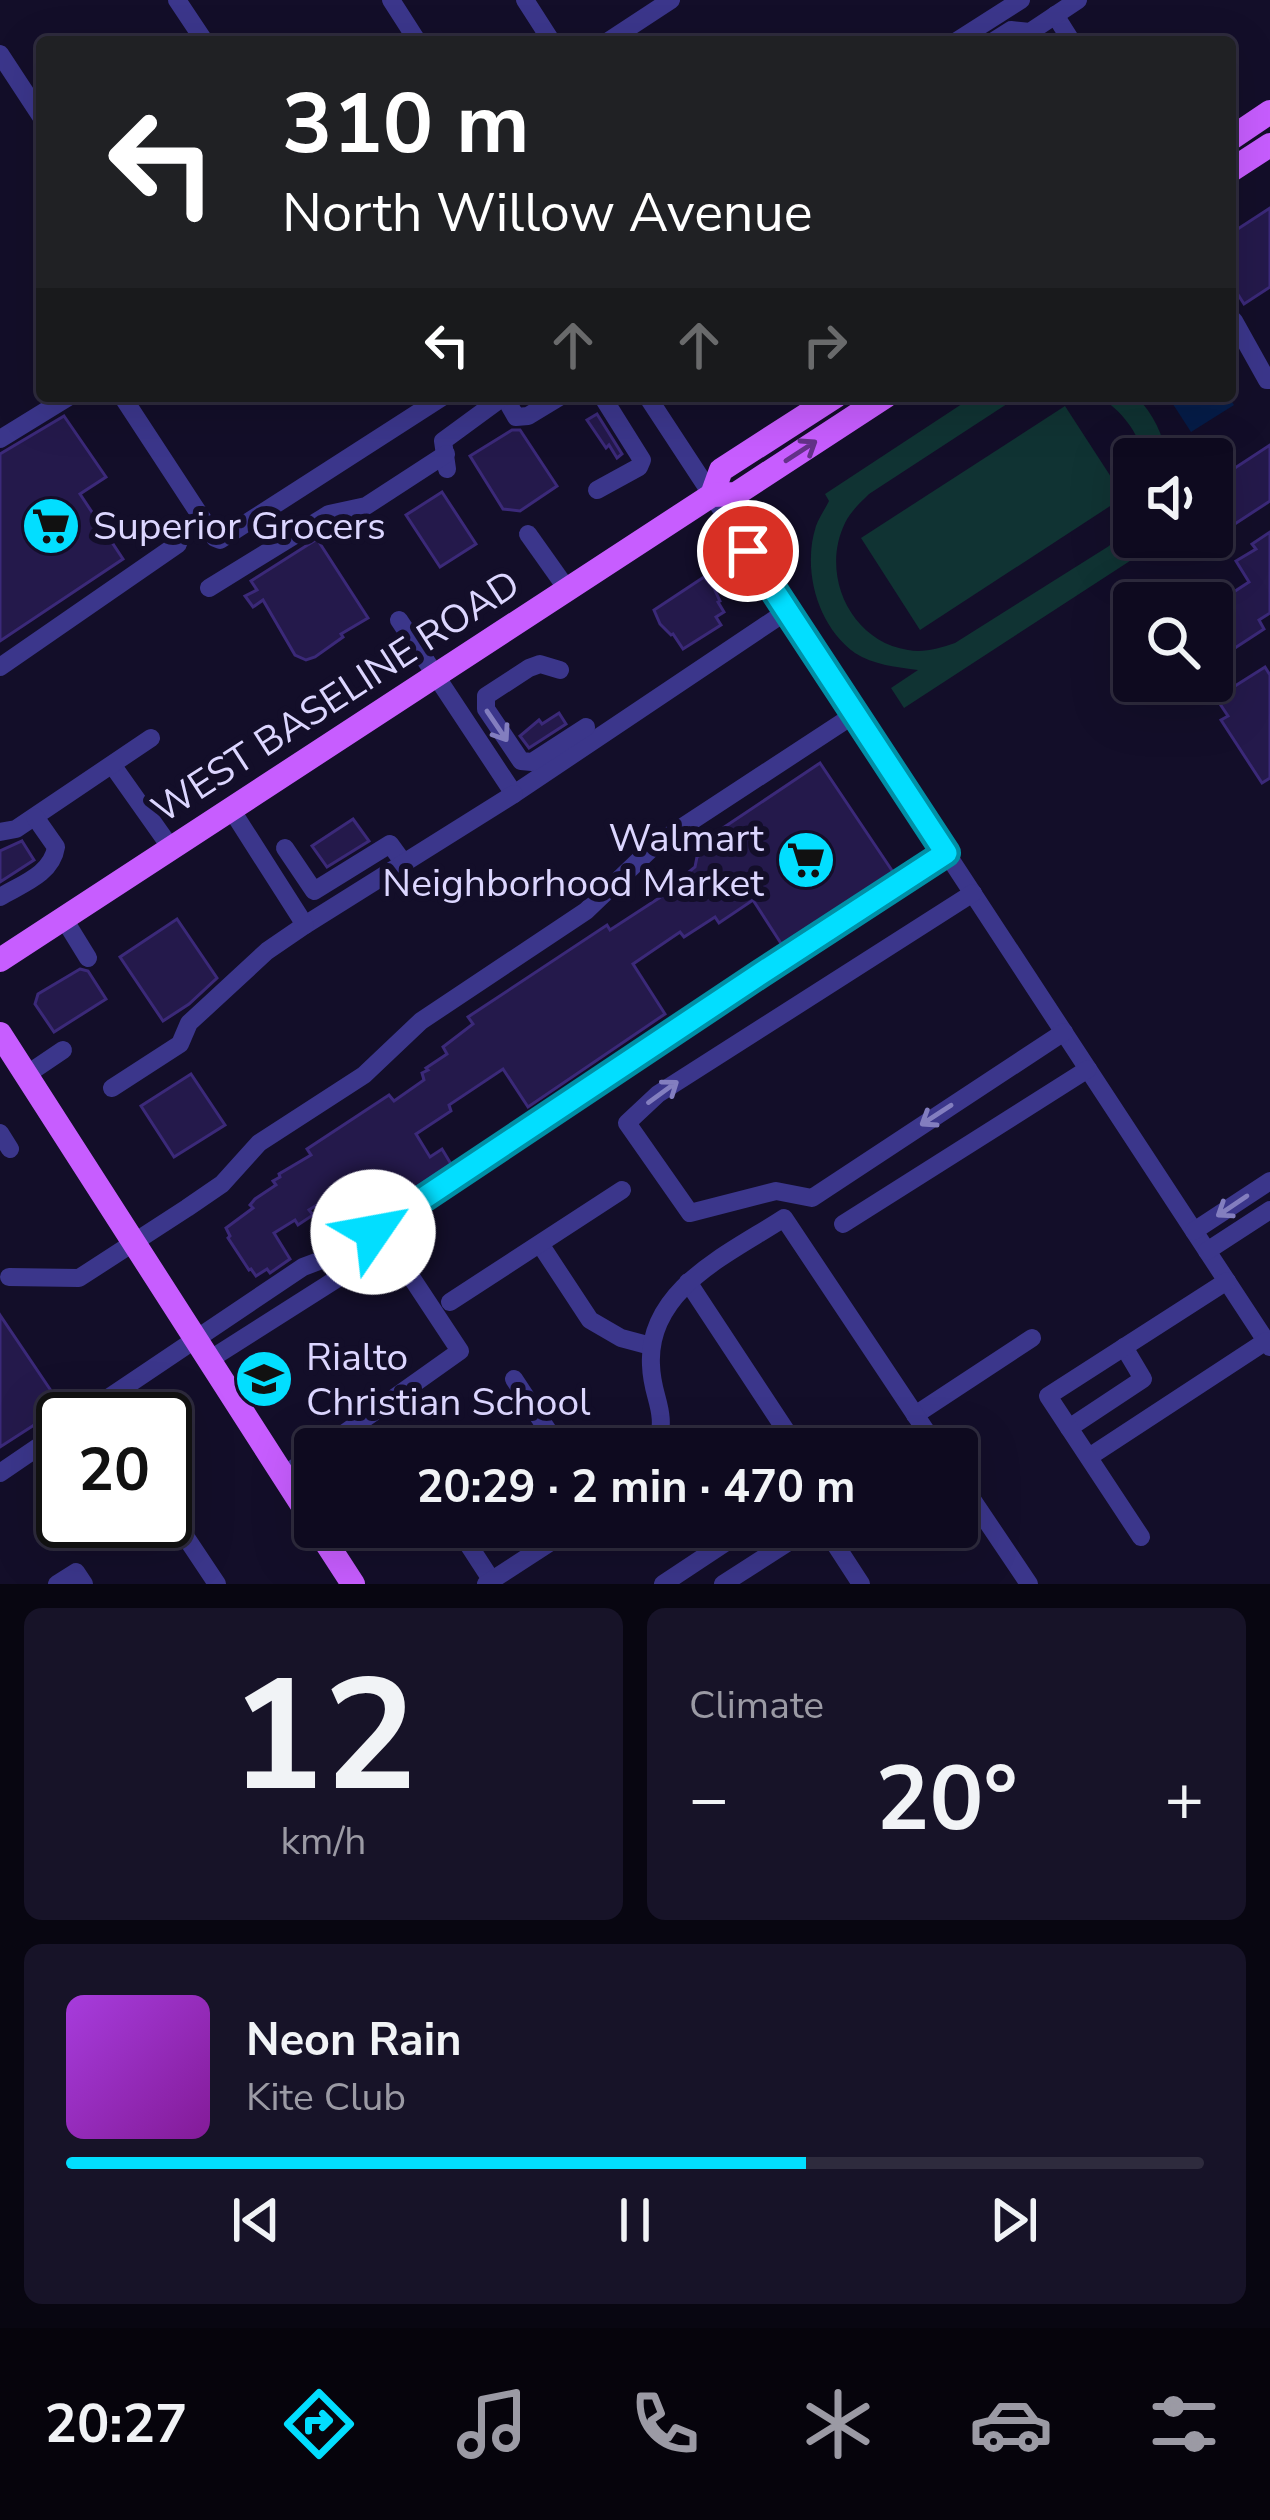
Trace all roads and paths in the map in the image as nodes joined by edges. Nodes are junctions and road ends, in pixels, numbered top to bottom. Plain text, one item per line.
1 (177, 0) edge
2 (391, 0) edge
3 (525, 0) edge
4 (671, 0) edge
5 (1021, 0) edge
6 (1078, 0) edge
7 (1055, 15) junction
8 (201, 36) edge
9 (414, 36) edge
10 (548, 36) edge
11 (616, 36) edge
12 (965, 36) edge
13 (1002, 36) edge
14 (1068, 36) edge
15 (0, 54) edge
16 (36, 109) edge
17 (1270, 112) edge
18 (1236, 135) edge
19 (1270, 145) edge
20 (1236, 167) edge
21 (1236, 325) edge
22 (1270, 380) edge
23 (60, 402) edge
24 (126, 402) edge
25 (435, 402) edge
26 (496, 402) edge
27 (507, 402) edge
28 (551, 402) edge
29 (606, 402) edge
30 (651, 402) edge
31 (827, 402) edge
32 (877, 402) edge
33 (0, 439) edge
34 (598, 490) dead end
35 (712, 495) junction
36 (528, 534) dead end
37 (178, 544) dead end
38 (209, 588) dead end
39 (567, 589) junction
40 (787, 610) junction
41 (399, 620) dead end
42 (0, 667) edge
43 (560, 670) dead end
44 (435, 674) junction
45 (855, 714) junction
46 (586, 727) dead end
47 (151, 738) dead end
48 (113, 766) junction
49 (514, 794) junction
50 (231, 809) junction
51 (34, 817) junction
52 (0, 832) edge
53 (172, 848) junction
54 (285, 848) dead end
55 (946, 853) junction
56 (403, 862) junction
57 (973, 893) junction
58 (0, 897) edge
59 (64, 919) junction
60 (305, 925) junction
61 (88, 958) dead end
62 (0, 960) edge
63 (1064, 1032) junction
64 (0, 1034) edge
65 (63, 1050) dead end
66 (1088, 1069) junction
67 (26, 1075) junction
68 (112, 1088) dead end
69 (1270, 1180) edge
70 (622, 1190) dead end
71 (1270, 1210) edge
72 (843, 1224) dead end
73 (1194, 1231) junction
74 (132, 1243) junction
75 (540, 1244) junction
76 (1208, 1251) junction
77 (1223, 1276) junction
78 (8, 1277) dead end
79 (688, 1282) junction
80 (450, 1302) dead end
81 (1032, 1337) dead end
82 (1267, 1337) edge
83 (651, 1346) junction
84 (1124, 1347) junction
85 (202, 1349) junction
86 (514, 1379) dead end
87 (1048, 1385) dead end
88 (125, 1392) edge
89 (915, 1415) junction
90 (351, 1428) edge
91 (546, 1428) edge
92 (660, 1428) edge
93 (784, 1428) edge
94 (924, 1428) edge
95 (1069, 1428) junction
96 (36, 1448) edge
97 (1089, 1457) junction
98 (294, 1468) edge
99 (0, 1473) edge
100 (284, 1475) junction
101 (294, 1491) edge
102 (978, 1509) edge
103 (1142, 1537) dead end
104 (192, 1546) edge
105 (330, 1548) edge
106 (473, 1548) edge
107 (544, 1548) edge
108 (718, 1548) edge
109 (779, 1548) edge
110 (838, 1548) edge
111 (80, 1578) edge
112 (497, 1581) edge
113 (57, 1584) edge
114 (217, 1584) edge
115 (353, 1584) edge
116 (664, 1584) edge
117 (723, 1584) edge
118 (861, 1584) edge
119 (1029, 1584) edge

1 - 8 street
2 - 9 street
3 - 10 street
4 - 11 street
5 - 12 street
6 - 7 street
7 - 13 street
7 - 14 street
15 - 16 street
17 - 18 main road
19 - 20 main road
21 - 22 street
23 - 33 street
24 - 25 street
26 - 38 street
27 - 28 street
29 - 34 street
30 - 35 street
31 - 35 main road, WEST BASELINE ROAD
35 -> 32 main road, WEST BASELINE ROAD
35 - 39 main road, WEST BASELINE ROAD
35 - 40 street
36 - 39 street
37 - 42 street
39 - 44 main road, WEST BASELINE ROAD
40 - 45 street
40 - 49 street
41 - 44 street
43 -> 46 street
44 - 49 street
44 - 50 main road, WEST BASELINE ROAD
45 - 55 street
45 - 74 street
47 - 48 street
48 - 51 street
48 - 53 street
49 - 56 street
50 - 53 main road, WEST BASELINE ROAD
50 - 60 street
51 - 52 street
51 - 58 street
53 - 59 main road, WEST BASELINE ROAD
54 - 56 street
55 - 57 street
55 - 85 street
56 - 60 street
57 - 63 street
63 -> 57 street
59 - 61 street
59 - 62 main road, WEST BASELINE ROAD
60 - 68 street
63 - 66 street
64 - 67 main road
65 - 67 street
66 - 72 street
66 - 73 street
67 - 74 main road
69 -> 73 street
70 - 75 street
71 - 76 street
73 - 76 street
74 - 78 street
74 - 85 main road
75 - 80 street
75 - 83 street
76 - 77 street
77 - 82 street
77 - 84 street
77 - 87 street
79 - 83 street
79 - 89 street
79 - 93 street
81 - 89 street
82 - 97 street
83 - 92 street
84 - 95 street
84 - 95 street
85 - 88 street
85 - 90 street
85 - 100 main road
86 - 91 street
89 - 94 street
95 - 97 street
96 - 99 street
97 - 103 street
98 - 100 street
100 - 101 main road
102 - 119 street
104 - 114 street
105 - 115 main road
106 - 112 street
107 - 112 street
108 - 116 street
109 - 117 street
110 - 118 street
111 - 113 street

